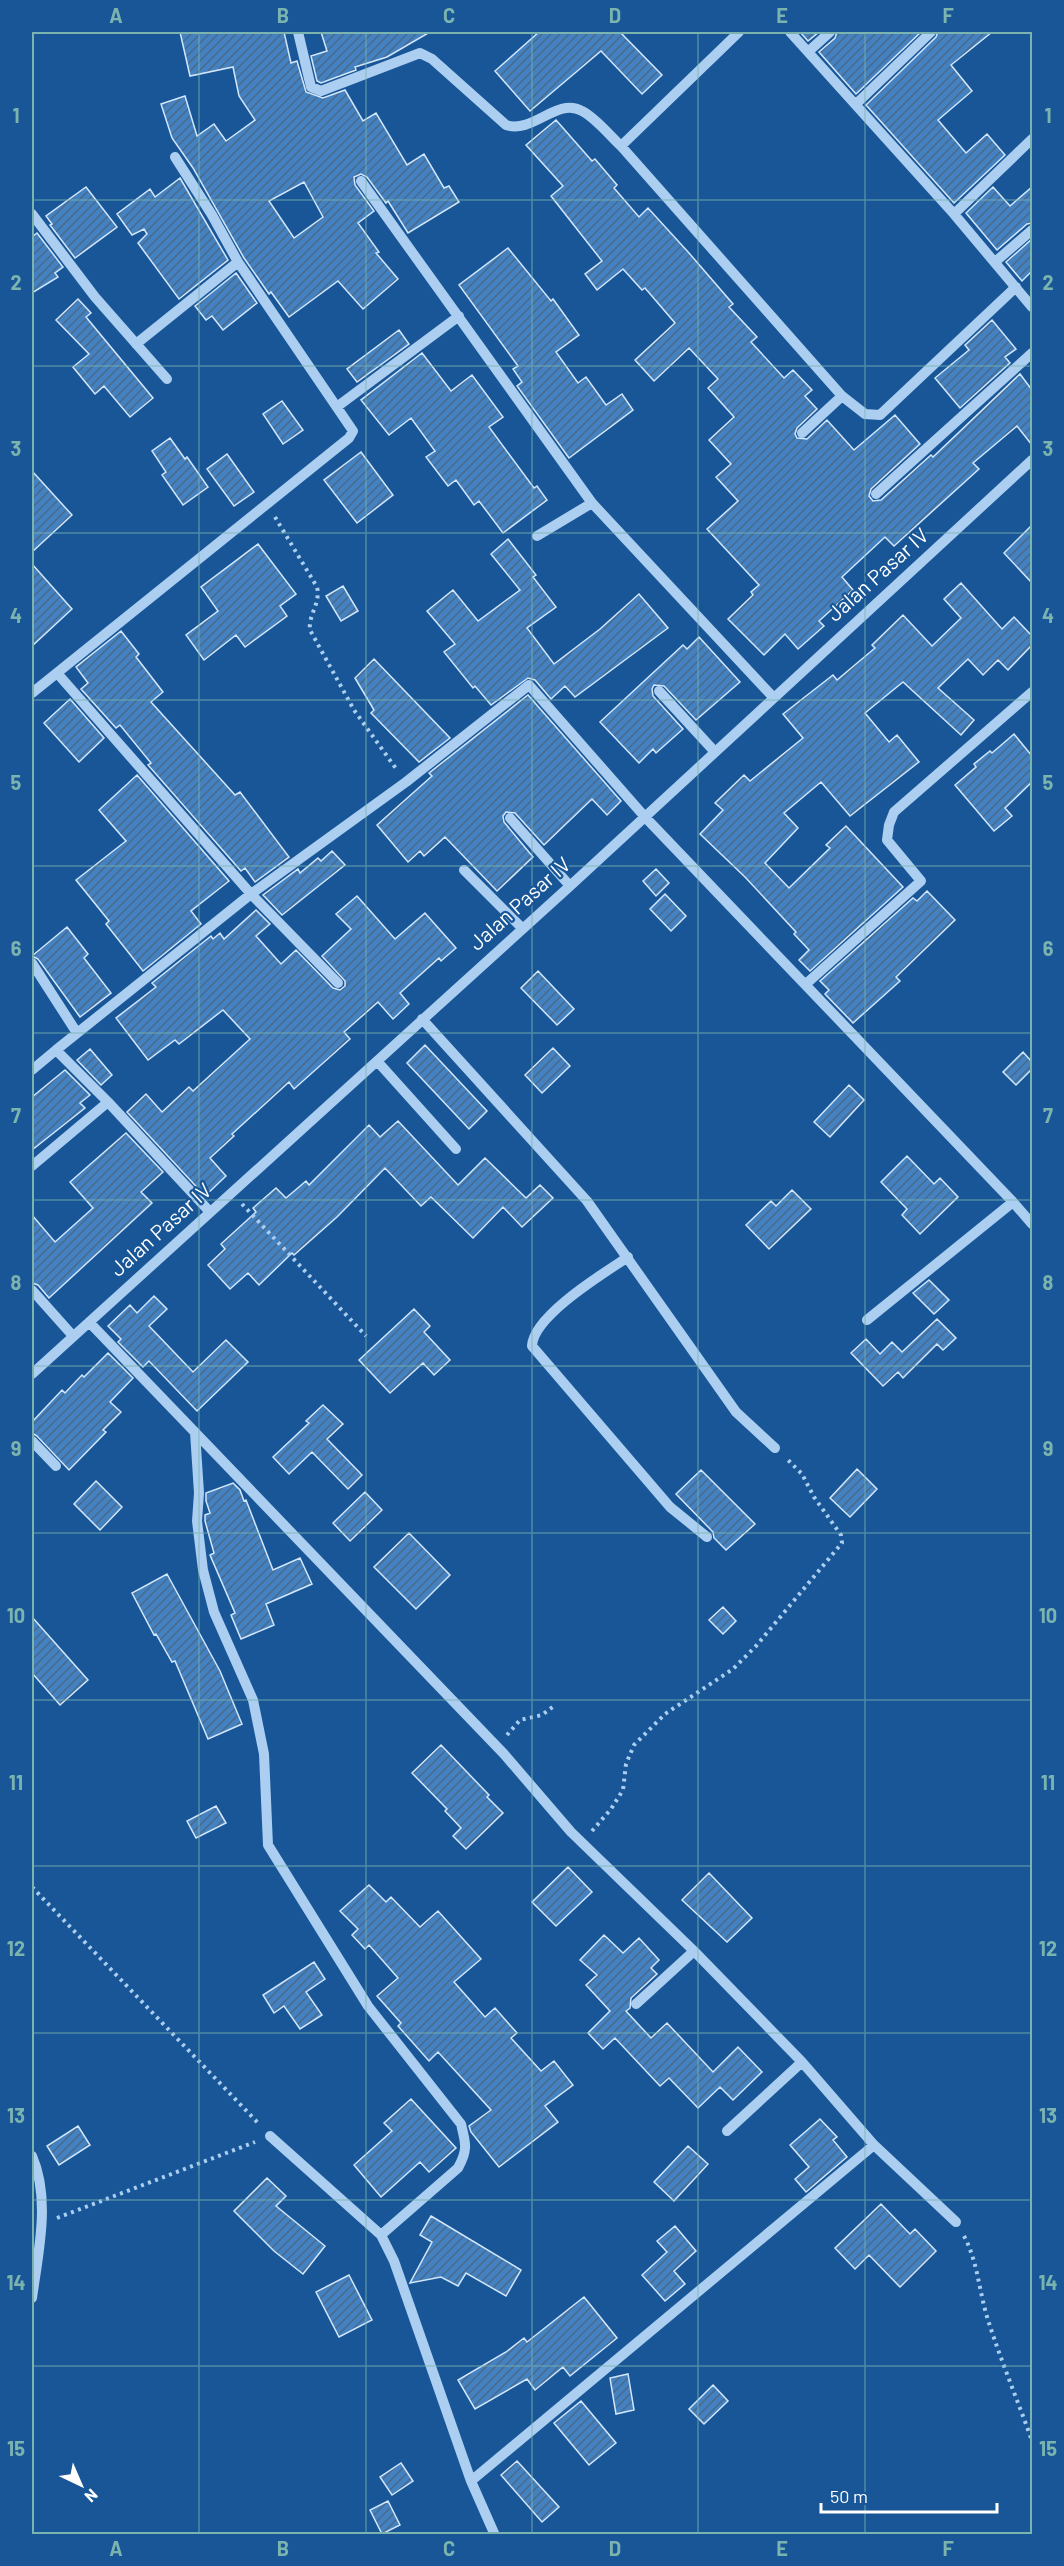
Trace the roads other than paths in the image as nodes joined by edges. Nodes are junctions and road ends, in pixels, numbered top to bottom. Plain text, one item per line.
1 (298, 32) edge
2 (739, 32) edge
3 (790, 32) edge
4 (830, 32) edge
5 (931, 32) edge
6 (809, 51) junction
7 (856, 104) junction
8 (1032, 139) edge
9 (621, 146) junction
10 (175, 158) dead end
11 (361, 181) dead end
12 (32, 214) edge
13 (954, 214) junction
14 (1032, 230) edge
15 (238, 262) junction
16 (995, 262) junction
17 (1016, 287) junction
18 (1032, 307) edge
19 (459, 315) junction
20 (136, 344) junction
21 (1032, 353) edge
22 (167, 379) dead end
23 (842, 396) junction
24 (338, 406) junction
25 (802, 433) dead end
26 (1032, 460) edge
27 (876, 494) dead end
28 (592, 503) junction
29 (537, 536) dead end
30 (57, 674) junction
31 (33, 688) edge
32 (659, 691) dead end
33 (1032, 692) edge
34 (773, 698) junction
35 (715, 752) junction
36 (645, 817) junction
37 (510, 818) dead end
38 (464, 870) dead end
39 (570, 886) junction
40 (252, 894) junction
41 (522, 928) junction
42 (32, 963) edge
43 (338, 983) dead end
44 (807, 983) junction
45 (422, 1019) junction
46 (76, 1033) junction
47 (56, 1050) junction
48 (377, 1061) junction
49 (32, 1070) edge
50 (108, 1102) junction
51 (456, 1149) dead end
52 (32, 1166) edge
53 (1013, 1202) junction
54 (210, 1212) junction
55 (1032, 1224) edge
56 (628, 1257) junction
57 (32, 1290) edge
58 (867, 1320) dead end
59 (89, 1322) junction
60 (73, 1336) junction
61 (32, 1374) edge
62 (195, 1432) junction
63 (32, 1441) edge
64 (775, 1448) road end
65 (56, 1466) dead end
66 (707, 1537) dead end
67 (694, 1951) junction
68 (636, 2004) dead end
69 (802, 2062) junction
70 (727, 2131) dead end
71 (270, 2136) road end
72 (874, 2145) junction
73 (32, 2156) edge
74 (956, 2222) road end
75 (381, 2235) junction
76 (32, 2298) edge
77 (471, 2481) junction
78 (494, 2533) edge

1 - 9 street
2 - 9 street
3 - 6 street
4 - 6 street
5 - 7 street
6 - 7 street
7 - 13 street
8 - 13 street
9 - 23 street
10 - 15 street
11 - 19 street
12 - 20 street
13 - 16 street
14 - 16 street
15 - 20 street
15 - 24 street
16 - 17 street
17 - 18 street
17 - 23 street
19 - 24 street
19 - 28 street
20 - 22 street
21 - 27 street
23 - 25 street
24 - 30 street
26 - 34 street, Jalan Pasar IV
28 - 29 street
28 - 34 street
30 - 31 street
30 - 40 street
32 - 35 street
33 - 44 street
34 - 35 street, Jalan Pasar IV
35 - 36 street, Jalan Pasar IV
36 - 39 street, Jalan Pasar IV
36 - 40 street
36 - 44 street
37 - 39 street
38 - 41 street
39 - 41 street, Jalan Pasar IV
40 - 43 street
40 - 46 street
41 - 45 street, Jalan Pasar IV
42 - 46 street
44 - 53 street
45 - 48 street, Jalan Pasar IV
45 - 56 street
46 - 47 street
47 - 49 street
47 - 50 street
48 - 51 street
48 - 54 street, Jalan Pasar IV
50 - 52 street
50 - 54 street
53 - 55 street
53 - 58 street
54 - 59 street, Jalan Pasar IV
56 - 64 street
56 - 66 street
57 - 60 street
59 - 60 street, Jalan Pasar IV
59 - 62 street
60 - 61 street, Jalan Pasar IV
62 - 67 street
62 - 75 street
63 - 65 street
67 - 68 street
67 - 69 street
69 - 70 street
69 - 72 street
71 - 75 street
72 - 74 street
72 - 77 street
73 - 76 street
75 - 77 street
77 - 78 street

